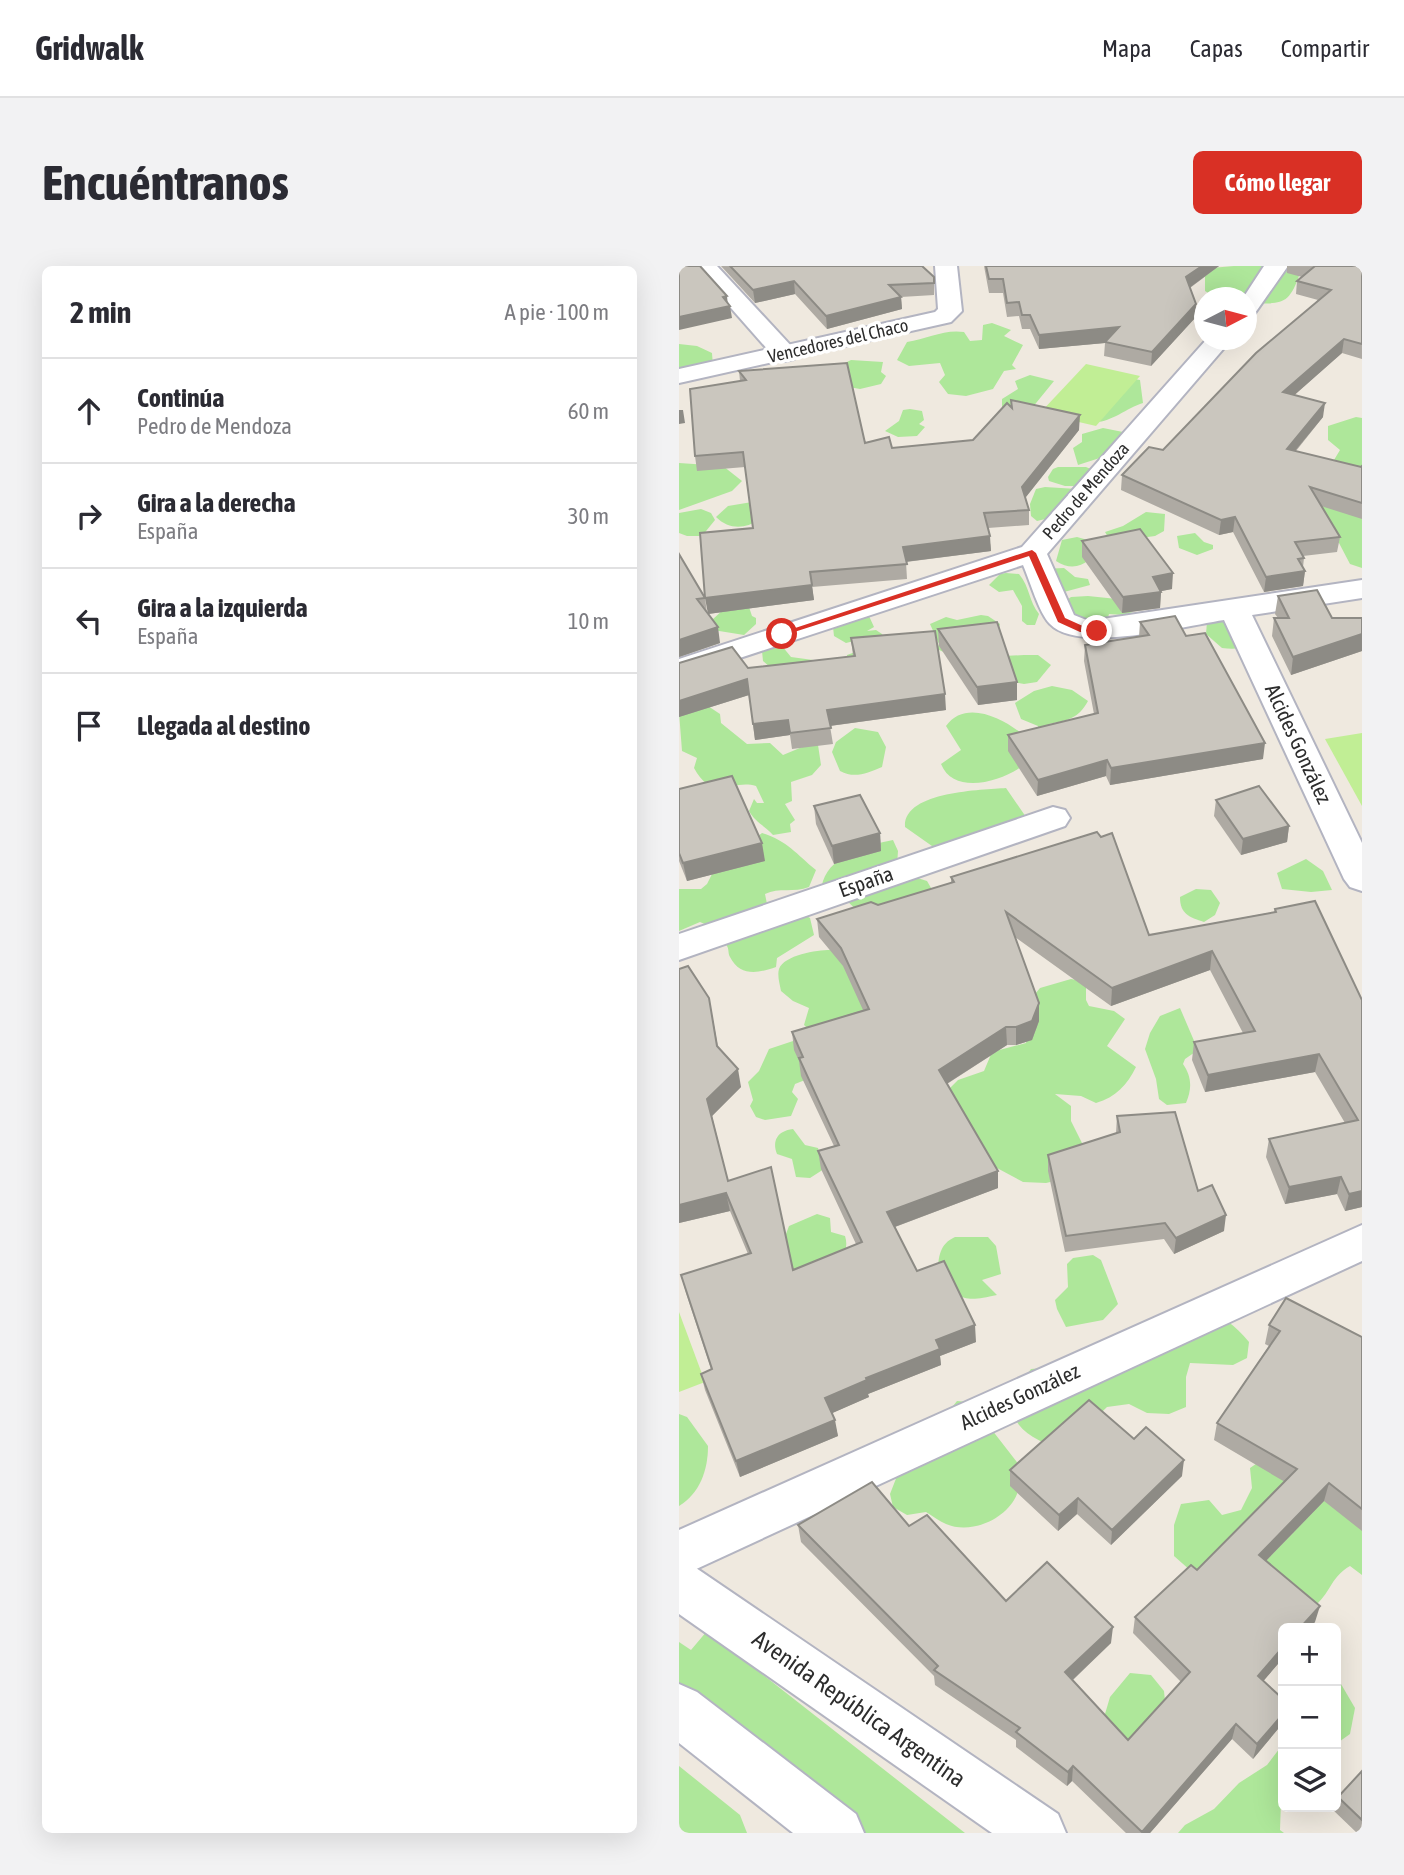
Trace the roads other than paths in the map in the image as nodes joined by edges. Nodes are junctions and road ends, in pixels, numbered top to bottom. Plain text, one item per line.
1 (705, 266) edge
2 (733, 266) edge
3 (946, 266) edge
4 (1277, 266) edge
5 (1257, 298) edge
6 (750, 301) junction
7 (1210, 350) edge
8 (795, 351) junction
9 (679, 376) edge
10 (1032, 553) junction
11 (1362, 589) edge
12 (1234, 609) junction
13 (679, 669) edge
14 (1053, 818) dead end
15 (1362, 879) edge
16 (679, 947) edge
17 (1362, 1242) edge
18 (679, 1554) edge
19 (679, 1585) edge
20 (679, 1710) edge
21 (837, 1833) edge
22 (1039, 1833) edge

1 - 6 street
2 - 6 street
3 - 8 street, Vencedores del Chaco
4 - 5 street
6 - 8 street
7 - 10 street, Pedro de Mendoza
8 - 9 street, Vencedores del Chaco
10 - 12 street
10 - 13 street, Pedro de Mendoza
11 - 12 street
12 - 15 street, Alcides González
14 - 16 street, España
17 - 18 street, Alcides González
19 - 22 street, Avenida República Argentina
20 - 21 street

